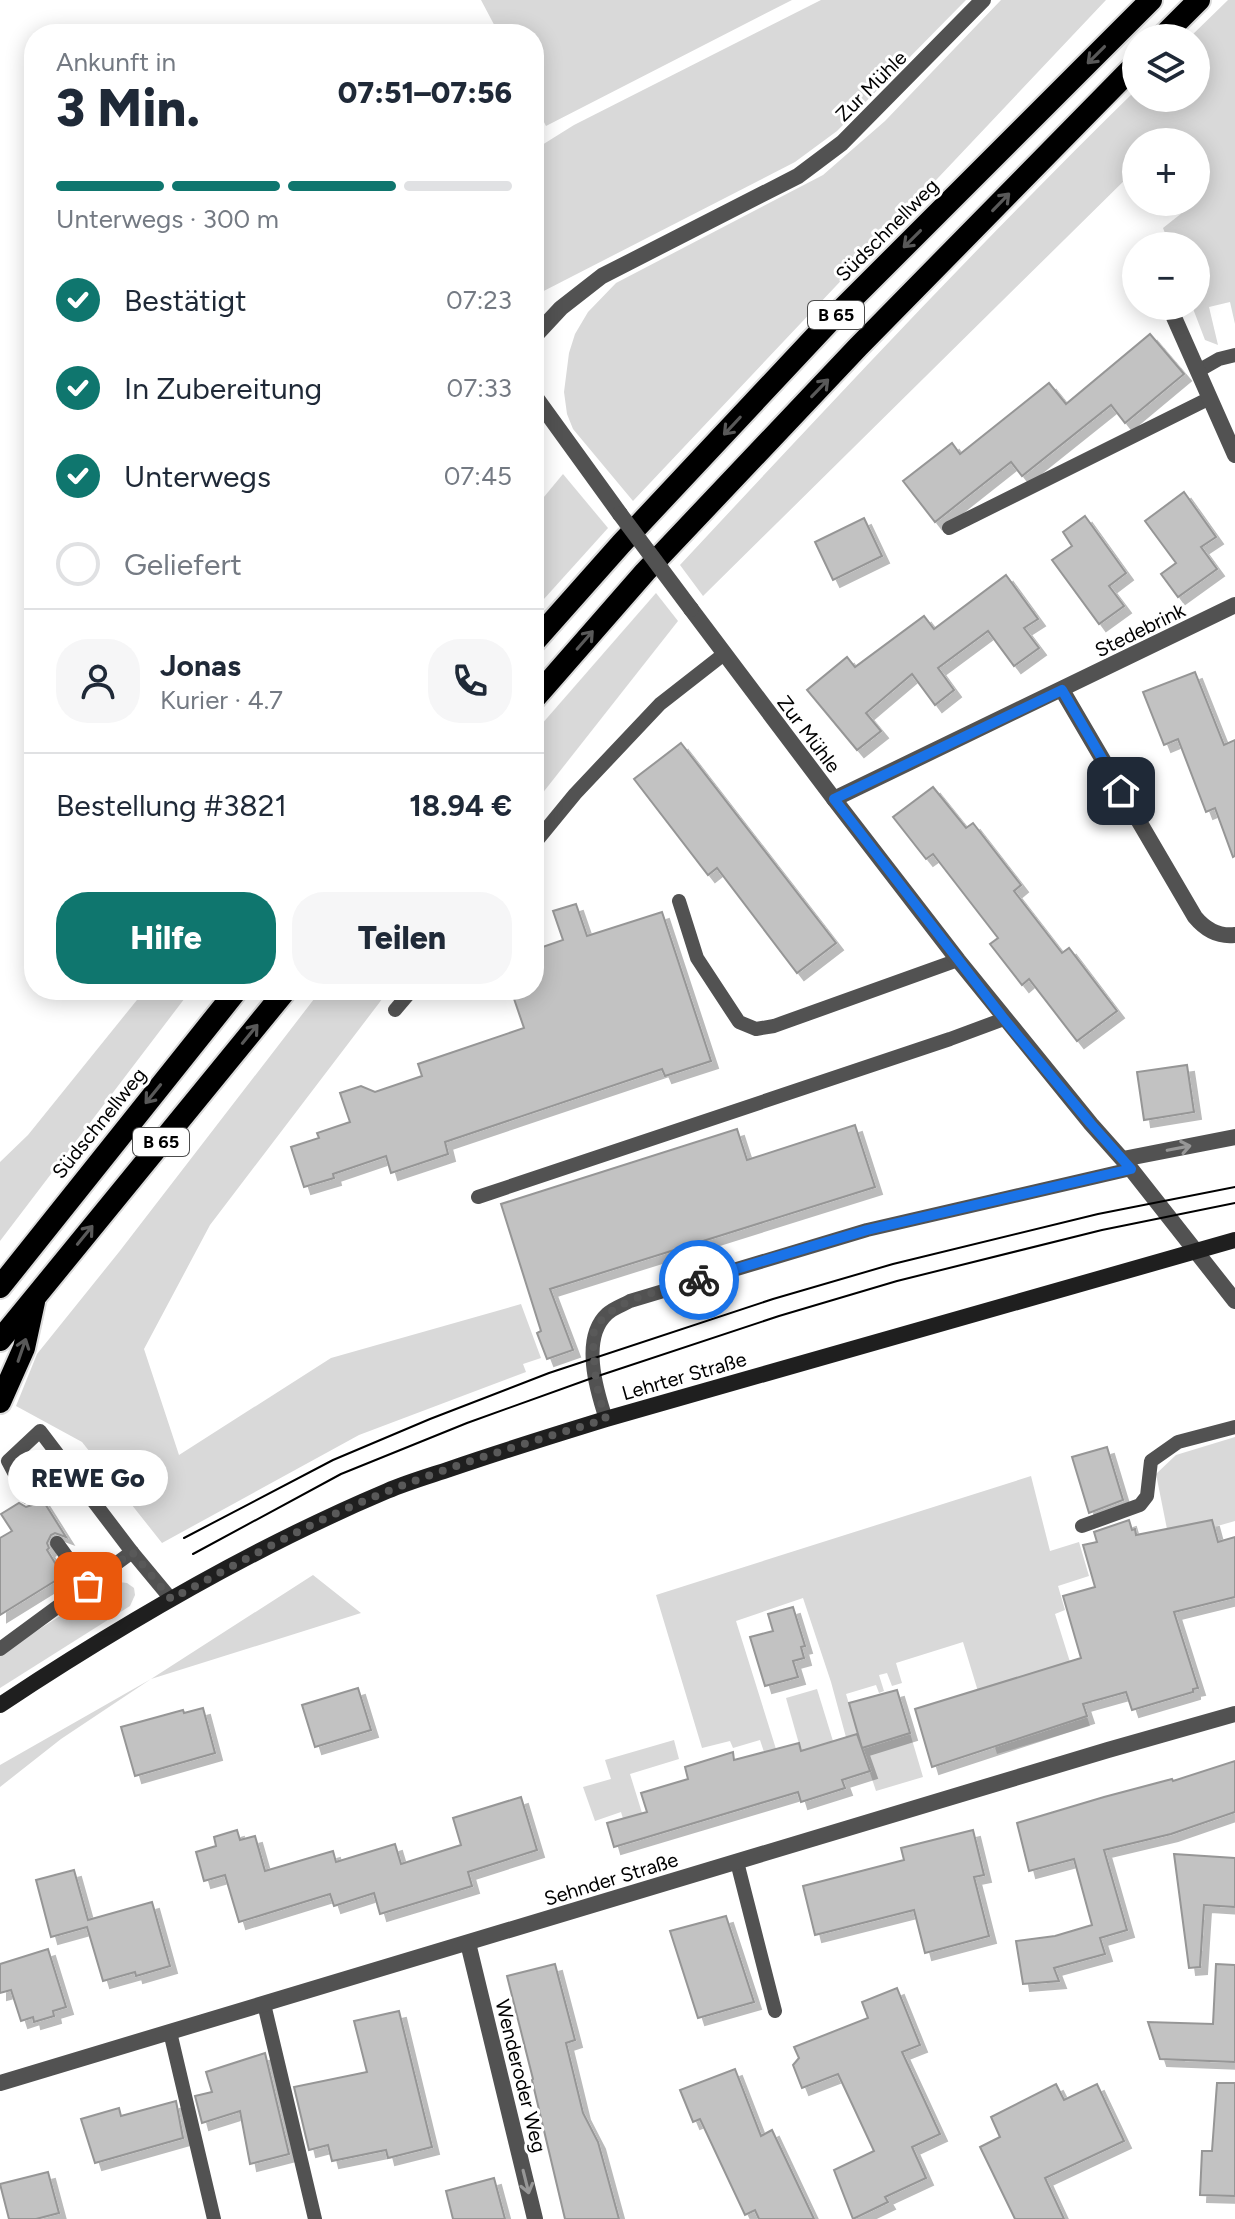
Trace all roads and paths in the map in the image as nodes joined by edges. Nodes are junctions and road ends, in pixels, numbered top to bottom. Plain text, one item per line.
1 (983, 0) edge
2 (1151, 0) edge
3 (1199, 0) edge
4 (1175, 24) edge
5 (1122, 78) edge
6 (1175, 320) edge
7 (544, 326) edge
8 (1235, 355) edge
9 (1198, 371) junction
10 (1210, 398) junction
11 (544, 409) edge
12 (1235, 455) edge
13 (949, 528) dead end
14 (1235, 605) edge
15 (544, 631) edge
16 (724, 654) junction
17 (544, 688) edge
18 (1062, 690) junction
19 (834, 799) junction
20 (544, 832) edge
21 (679, 901) dead end
22 (1235, 935) edge
23 (958, 960) junction
24 (229, 1000) edge
25 (278, 1000) edge
26 (404, 1000) edge
27 (395, 1010) dead end
28 (1004, 1019) junction
29 (1235, 1137) edge
30 (1127, 1164) junction
31 (478, 1197) dead end
32 (1235, 1240) edge
33 (1194, 1250) junction
34 (0, 1287) edge
35 (36, 1295) junction
36 (1235, 1301) edge
37 (0, 1340) edge
38 (0, 1402) edge
39 (606, 1419) junction
40 (1235, 1427) edge
41 (27, 1497) dead end
42 (1082, 1526) dead end
43 (57, 1543) dead end
44 (132, 1552) junction
45 (88, 1586) junction
46 (171, 1599) junction
47 (0, 1649) edge
48 (0, 1705) edge
49 (1235, 1714) edge
50 (737, 1862) junction
51 (468, 1943) junction
52 (264, 2004) junction
53 (775, 2011) dead end
54 (170, 2032) junction
55 (0, 2083) edge
56 (214, 2219) edge
57 (315, 2219) edge
58 (535, 2219) edge

1 - 7 street, Zur Mühle
2 -> 15 highway, Südschnellweg / B 65
3 - 4 highway
17 -> 5 highway, B 65
6 - 9 street
8 - 9 lane
9 - 10 street
10 - 12 street
10 - 13 lane
11 - 16 street, Zur Mühle, bridge
14 - 18 street, Stedebrink
16 - 19 street, Zur Mühle
16 - 20 lane
18 - 19 street, Stedebrink
18 - 22 street
19 - 23 street, Zur Mühle
21 - 23 lane
23 - 28 street, Zur Mühle
24 -> 34 highway, Südschnellweg / B 65
35 -> 25 highway, B 65
26 - 27 lane
28 - 30 street, Zur Mühle
28 - 31 lane
30 -> 29 street
30 - 33 street, Zur Mühle
30 - 39 lane
32 - 33 main road, Lehrter Straße
33 - 36 street, Zur Mühle
33 - 39 main road, Lehrter Straße
35 - 37 highway, B 65
38 -> 35 highway
39 - 46 main road, Lehrter Straße
40 - 42 lane
41 - 44 lane
43 - 45 lane
44 - 45 lane
44 - 46 lane
45 - 47 lane
46 - 48 main road, Lehrter Straße
49 - 50 street, Sehnder Straße
50 - 51 street, Sehnder Straße
50 - 53 lane
51 - 52 street, Sehnder Straße
51 -> 58 street, Wenderoder Weg
52 - 54 street, Sehnder Straße
52 - 57 lane
54 - 55 street, Sehnder Straße
54 - 56 lane

